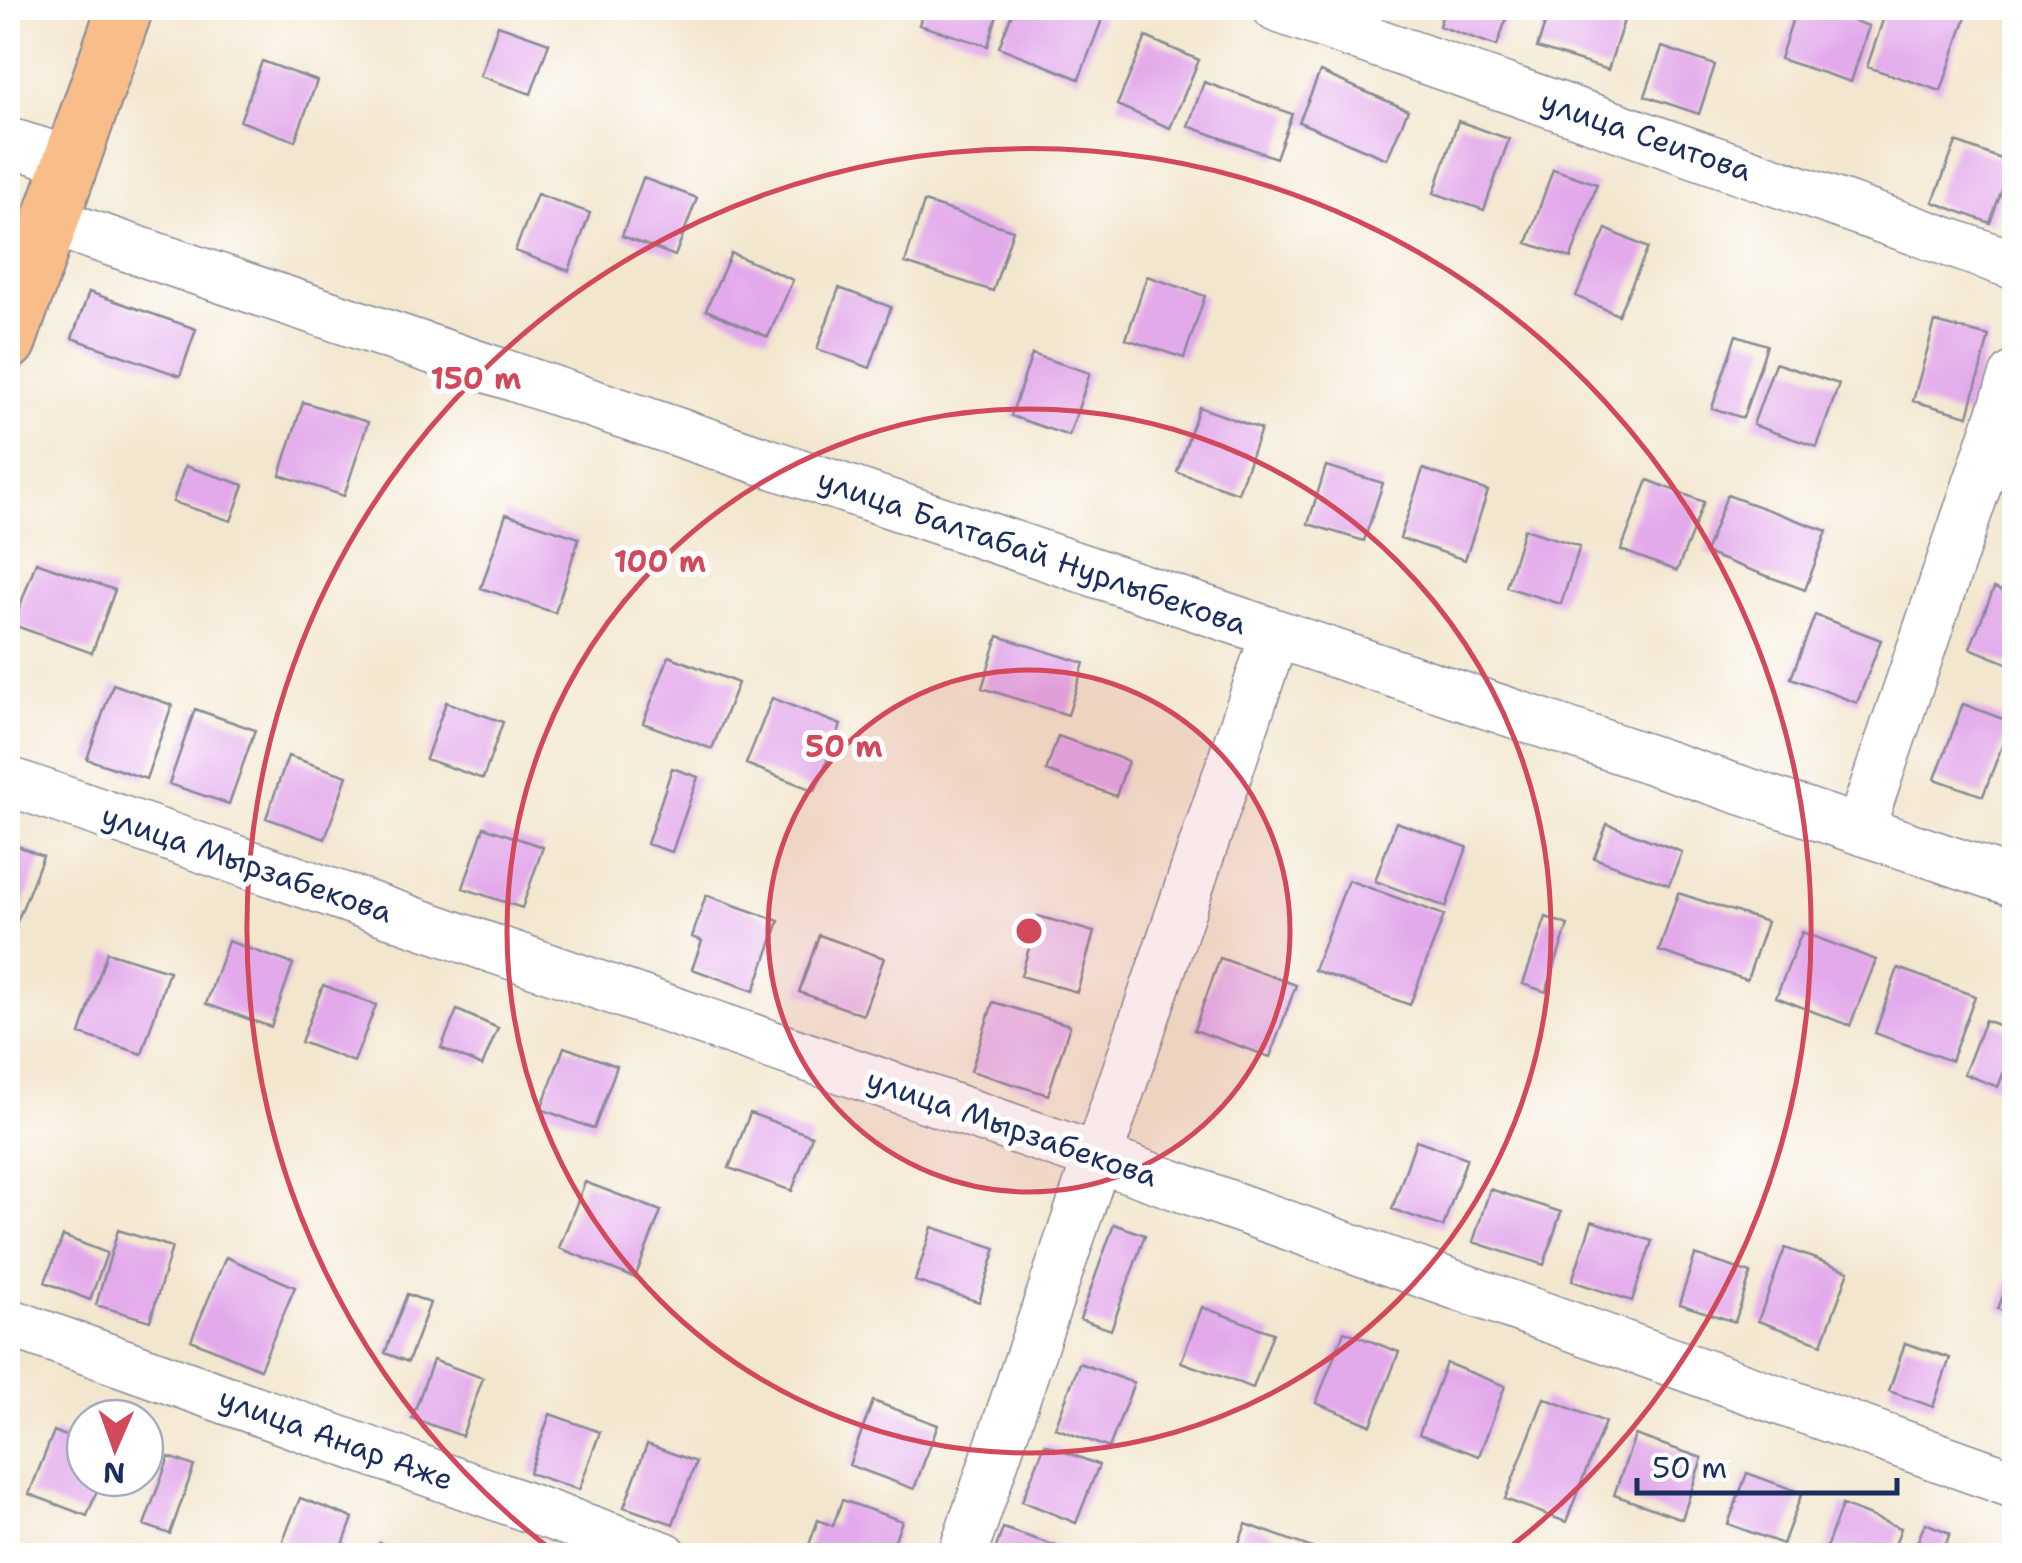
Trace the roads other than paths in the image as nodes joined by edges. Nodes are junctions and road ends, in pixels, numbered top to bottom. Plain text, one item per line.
1 (125, 8) edge
2 (1277, 8) edge
3 (8, 142) edge
4 (71, 161) junction
5 (50, 220) junction
6 (2014, 265) edge
7 (8, 342) edge
8 (2014, 376) edge
9 (1276, 634) junction
10 (8, 781) edge
11 (1860, 829) junction
12 (2014, 882) edge
13 (1096, 1157) junction
14 (8, 1322) edge
15 (2014, 1484) edge
16 (664, 1556) edge
17 (962, 1556) edge

1 - 4 main road
2 - 6 street, улица Сеитова
3 - 4 street
4 - 5 main road
5 - 7 main road
5 - 9 street, улица Балтабай Нурлыбекова
8 - 11 street
9 - 11 street, улица Балтабай Нурлыбекова
9 - 13 street
10 - 13 street, улица Мырзабекова
11 - 12 street, улица Балтабай Нурлыбекова
13 - 15 street, улица Мырзабекова
13 - 17 street
14 - 16 street, улица Анар Аже

